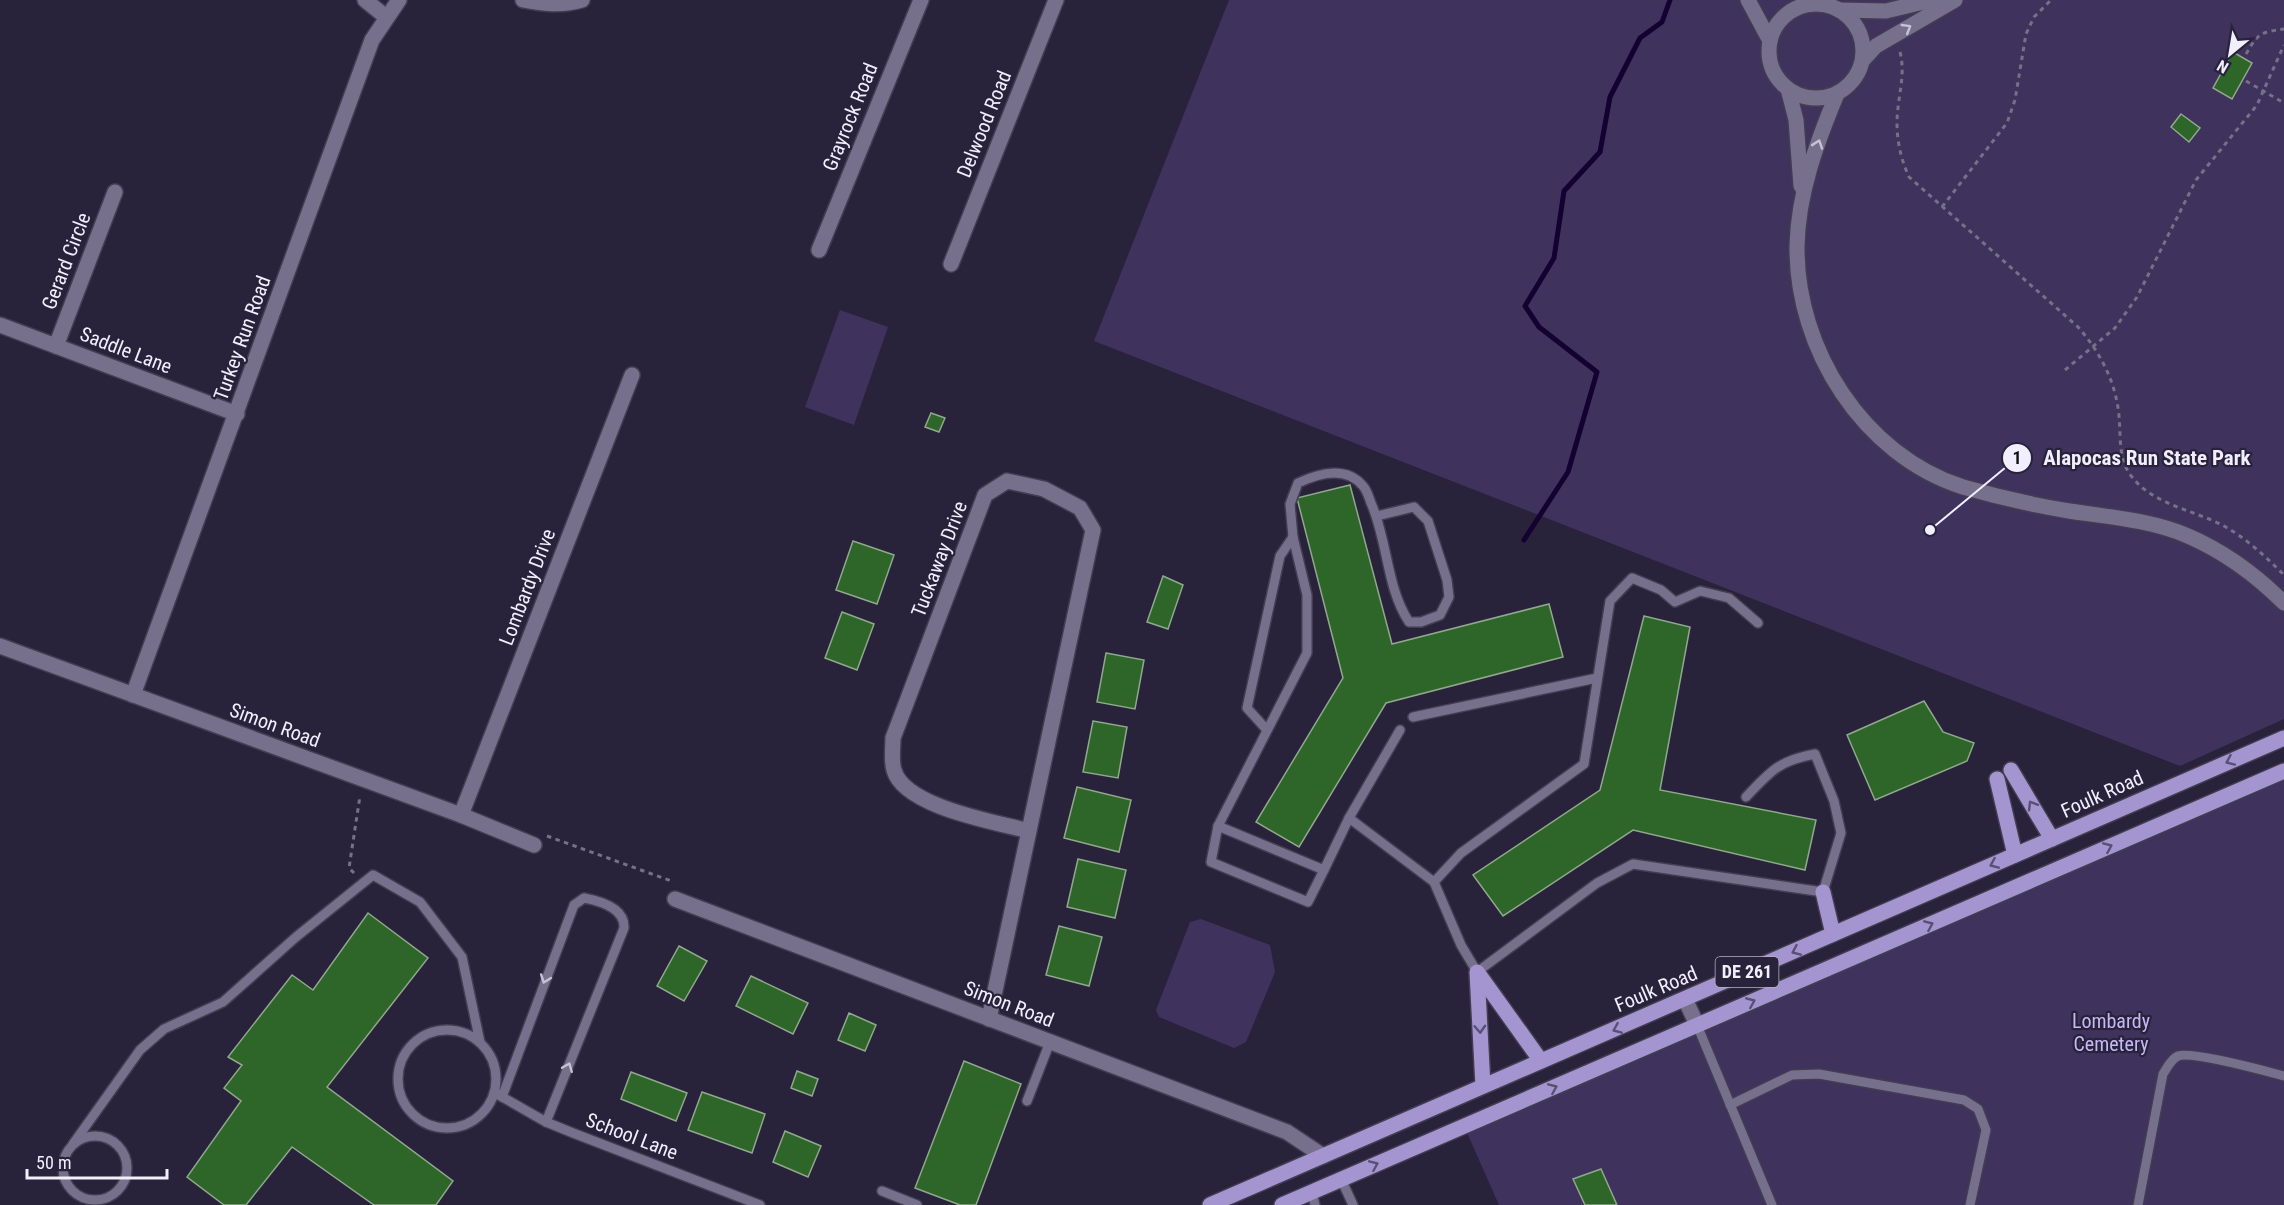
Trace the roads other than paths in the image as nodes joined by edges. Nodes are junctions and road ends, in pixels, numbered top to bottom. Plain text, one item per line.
1 (365, 0) edge
2 (399, 0) edge
3 (523, 0) edge
4 (582, 0) edge
5 (921, 0) edge
6 (1056, 0) edge
7 (1748, 0) edge
8 (1932, 0) edge
9 (1955, 0) edge
10 (1800, 3) edge
11 (1839, 10) junction
12 (386, 17) junction
13 (1770, 41) junction
14 (1863, 60) junction
15 (1788, 89) junction
16 (1837, 94) junction
17 (115, 192) dead end
18 (1802, 195) junction
19 (819, 250) dead end
20 (951, 264) dead end
21 (0, 325) edge
22 (56, 346) junction
23 (632, 375) dead end
24 (237, 414) junction
25 (1377, 516) junction
26 (1293, 537) junction
27 (2284, 603) edge
28 (1758, 623) dead end
29 (0, 646) edge
30 (1597, 678) junction
31 (133, 695) junction
32 (1413, 717) dead end
33 (1267, 730) junction
34 (1400, 730) dead end
35 (2284, 738) edge
36 (2011, 770) dead end
37 (2284, 771) edge
38 (1997, 779) dead end
39 (1746, 798) dead end
40 (461, 815) junction
41 (1349, 818) junction
42 (1218, 826) junction
43 (1029, 831) junction
44 (2052, 839) junction
45 (534, 845) road end
46 (2015, 855) junction
47 (1324, 870) junction
48 (1434, 882) junction
49 (1823, 892) junction
50 (675, 899) dead end
51 (1833, 934) junction
52 (1478, 972) junction
53 (1685, 999) junction
54 (989, 1018) junction
55 (1697, 1025) junction
56 (480, 1042) junction
57 (1050, 1042) junction
58 (1540, 1061) junction
59 (2284, 1076) edge
60 (1483, 1086) junction
61 (498, 1094) junction
62 (1028, 1101) dead end
63 (1730, 1105) junction
64 (546, 1122) junction
65 (73, 1144) junction
66 (1323, 1156) junction
67 (1341, 1179) junction
68 (882, 1191) dead end
69 (1314, 1198) edge
70 (760, 1205) edge
71 (917, 1205) edge
72 (1210, 1205) edge
73 (1282, 1205) edge
74 (1353, 1205) edge
75 (1772, 1205) edge
76 (1970, 1205) edge
77 (2138, 1205) edge

1 - 12 street
2 - 12 street, Turkey Run Road
3 - 4 street
5 - 19 street, Grayrock Road
6 - 20 street, Delwood Road
7 - 13 street
8 - 11 street
14 -> 9 street
10 - 11 street
10 - 13 street
11 - 14 street
12 - 24 street, Turkey Run Road
13 - 15 street
14 - 16 street
15 - 16 street
15 - 18 street
18 -> 16 street
17 - 22 street, Gerard Circle
18 - 27 street
21 - 22 street, Saddle Lane
22 - 24 street, Saddle Lane
23 - 40 street, Lombardy Drive
24 - 31 street, Turkey Run Road
25 - 25 lane
25 - 26 lane
26 - 33 lane
26 - 33 lane
28 - 30 lane
29 - 31 street, Simon Road
30 - 32 lane
30 - 48 lane
31 - 40 street, Simon Road
33 - 42 lane
34 - 41 lane
35 -> 44 main road, Foulk Road / DE 261
44 -> 36 main road
55 -> 37 main road, DE 261
38 - 46 main road
39 - 49 lane
40 - 45 street, Simon Road
41 - 47 lane
41 - 48 lane
42 - 47 lane
42 - 47 lane
43 - 43 street, Tuckaway Drive
43 - 54 street, Tuckaway Drive
44 - 46 main road, Foulk Road / DE 261
46 -> 51 main road, Foulk Road / DE 261
48 - 52 lane
49 - 51 main road
49 - 52 lane
50 - 54 street, Simon Road
51 -> 53 main road, Foulk Road / DE 261
52 - 58 main road
52 -> 60 main road
53 - 55 street
53 -> 58 main road, Foulk Road / DE 261
54 - 57 street, Simon Road
55 - 63 lane
67 -> 55 main road, DE 261
56 - 61 lane
56 - 61 lane
56 - 65 lane
57 - 62 lane
57 - 66 street, Simon Road
58 - 60 main road, Foulk Road / DE 261
59 - 77 lane
60 - 66 main road, Foulk Road / DE 261
61 - 64 lane, School Lane
64 -> 61 lane
63 - 75 lane
63 - 76 lane
64 - 70 lane, School Lane
65 - 65 lane
66 - 72 main road, Foulk Road / DE 261
67 - 69 main road, DE 261
67 - 74 lane
68 - 71 lane
69 - 73 main road, DE 261

